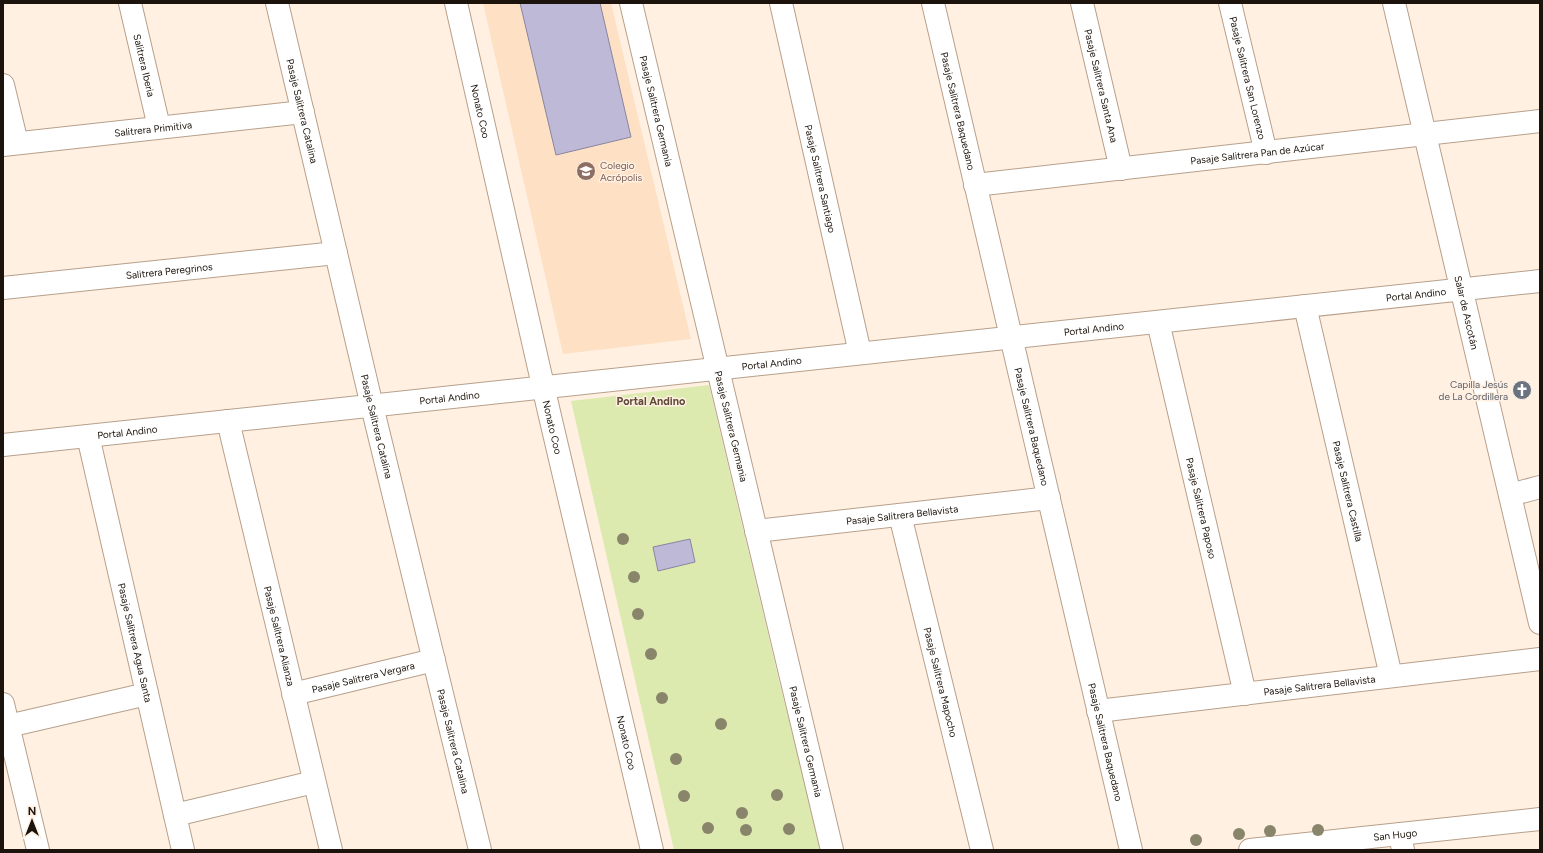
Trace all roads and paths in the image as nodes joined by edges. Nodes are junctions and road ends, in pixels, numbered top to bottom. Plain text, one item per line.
1 (130, 3) edge
2 (277, 3) edge
3 (456, 3) edge
4 (631, 3) edge
5 (781, 3) edge
6 (933, 3) edge
7 (1082, 3) edge
8 (1230, 3) edge
9 (1394, 3) edge
10 (3, 86) edge
11 (302, 112) junction
12 (1540, 121) edge
13 (159, 128) junction
14 (1425, 134) junction
15 (10, 144) edge
16 (1266, 152) junction
17 (1121, 169) junction
18 (975, 186) junction
19 (336, 253) junction
20 (1540, 281) edge
21 (3, 288) edge
22 (1461, 289) junction
23 (1305, 306) junction
24 (1158, 322) junction
25 (1011, 337) junction
26 (860, 353) junction
27 (718, 368) junction
28 (543, 388) junction
29 (372, 406) junction
30 (228, 421) junction
31 (88, 436) junction
32 (3, 445) edge
33 (1540, 487) edge
34 (1510, 494) junction
35 (1049, 498) junction
36 (900, 515) junction
37 (756, 531) junction
38 (1540, 623) edge
39 (1540, 659) edge
40 (434, 660) junction
41 (1391, 676) junction
42 (147, 694) junction
43 (293, 694) junction
44 (1245, 694) junction
45 (3, 704) edge
46 (1098, 711) junction
47 (8, 726) junction
48 (314, 782) junction
49 (175, 815) junction
50 (1540, 819) edge
51 (1401, 842) edge
52 (38, 850) edge
53 (183, 850) edge
54 (331, 850) edge
55 (480, 850) edge
56 (652, 850) edge
57 (832, 850) edge
58 (982, 850) edge
59 (1131, 850) edge
60 (1250, 850) edge

1 - 13 street, Salitrera Iberia
2 - 11 street, Pasaje Salitrera Catalina
3 - 28 street, Nonato Coo
4 - 27 street, Pasaje Salitrera Germania
5 - 26 street, Pasaje Salitrera Santiago
6 - 18 street, Pasaje Salitrera Baquedano
7 - 17 street, Pasaje Salitrera Santa Ana
8 - 16 street, Pasaje Salitrera San Lorenzo
9 - 14 street, Salar de Ascotán
10 - 15 street
11 - 13 street, Salitrera Primitiva
11 - 19 street, Pasaje Salitrera Catalina
12 - 14 street, Pasaje Salitrera Pan de Azúcar
13 - 15 street, Salitrera Primitiva
14 - 16 street, Pasaje Salitrera Pan de Azúcar
14 - 22 street, Salar de Ascotán
16 - 17 street, Pasaje Salitrera Pan de Azúcar
17 - 18 street, Pasaje Salitrera Pan de Azúcar
18 - 25 street, Pasaje Salitrera Baquedano
19 - 21 street, Salitrera Peregrinos
19 - 29 street, Pasaje Salitrera Catalina
20 - 22 street, Portal Andino
22 - 23 street, Portal Andino
22 - 34 street, Salar de Ascotán
23 - 24 street, Portal Andino
23 - 41 street, Pasaje Salitrera Castilla
24 - 25 street, Portal Andino
24 - 44 street, Pasaje Salitrera Paposo
25 - 26 street, Portal Andino
25 - 35 street, Pasaje Salitrera Baquedano
26 - 27 street, Portal Andino
27 - 28 street, Portal Andino
27 - 37 street, Pasaje Salitrera Germania
28 - 29 street, Portal Andino
28 - 56 street, Nonato Coo
29 - 30 street, Portal Andino
29 - 40 street, Pasaje Salitrera Catalina
30 - 31 street, Portal Andino
30 - 43 street, Pasaje Salitrera Alianza
31 - 32 street, Portal Andino
31 - 42 street, Pasaje Salitrera Agua Santa
33 - 34 street
34 - 38 street, Salar de Ascotán
35 - 36 street, Pasaje Salitrera Bellavista
35 - 46 street, Pasaje Salitrera Baquedano
36 - 37 street, Pasaje Salitrera Bellavista
36 - 58 street, Pasaje Salitrera Mapocho
37 - 57 street, Pasaje Salitrera Germania
39 - 41 street, Pasaje Salitrera Bellavista
40 - 43 street, Pasaje Salitrera Vergara
40 - 55 street, Pasaje Salitrera Catalina
41 - 44 street, Pasaje Salitrera Bellavista
42 - 47 street
42 - 49 street, Pasaje Salitrera Agua Santa
43 - 48 street, Pasaje Salitrera Alianza
44 - 46 street, Pasaje Salitrera Bellavista
45 - 47 street
46 - 59 street, Pasaje Salitrera Baquedano
47 - 52 street
48 - 49 street
48 - 54 street, Pasaje Salitrera Alianza
49 - 53 street, Pasaje Salitrera Agua Santa
50 - 51 street, San Hugo
51 - 60 street, San Hugo

